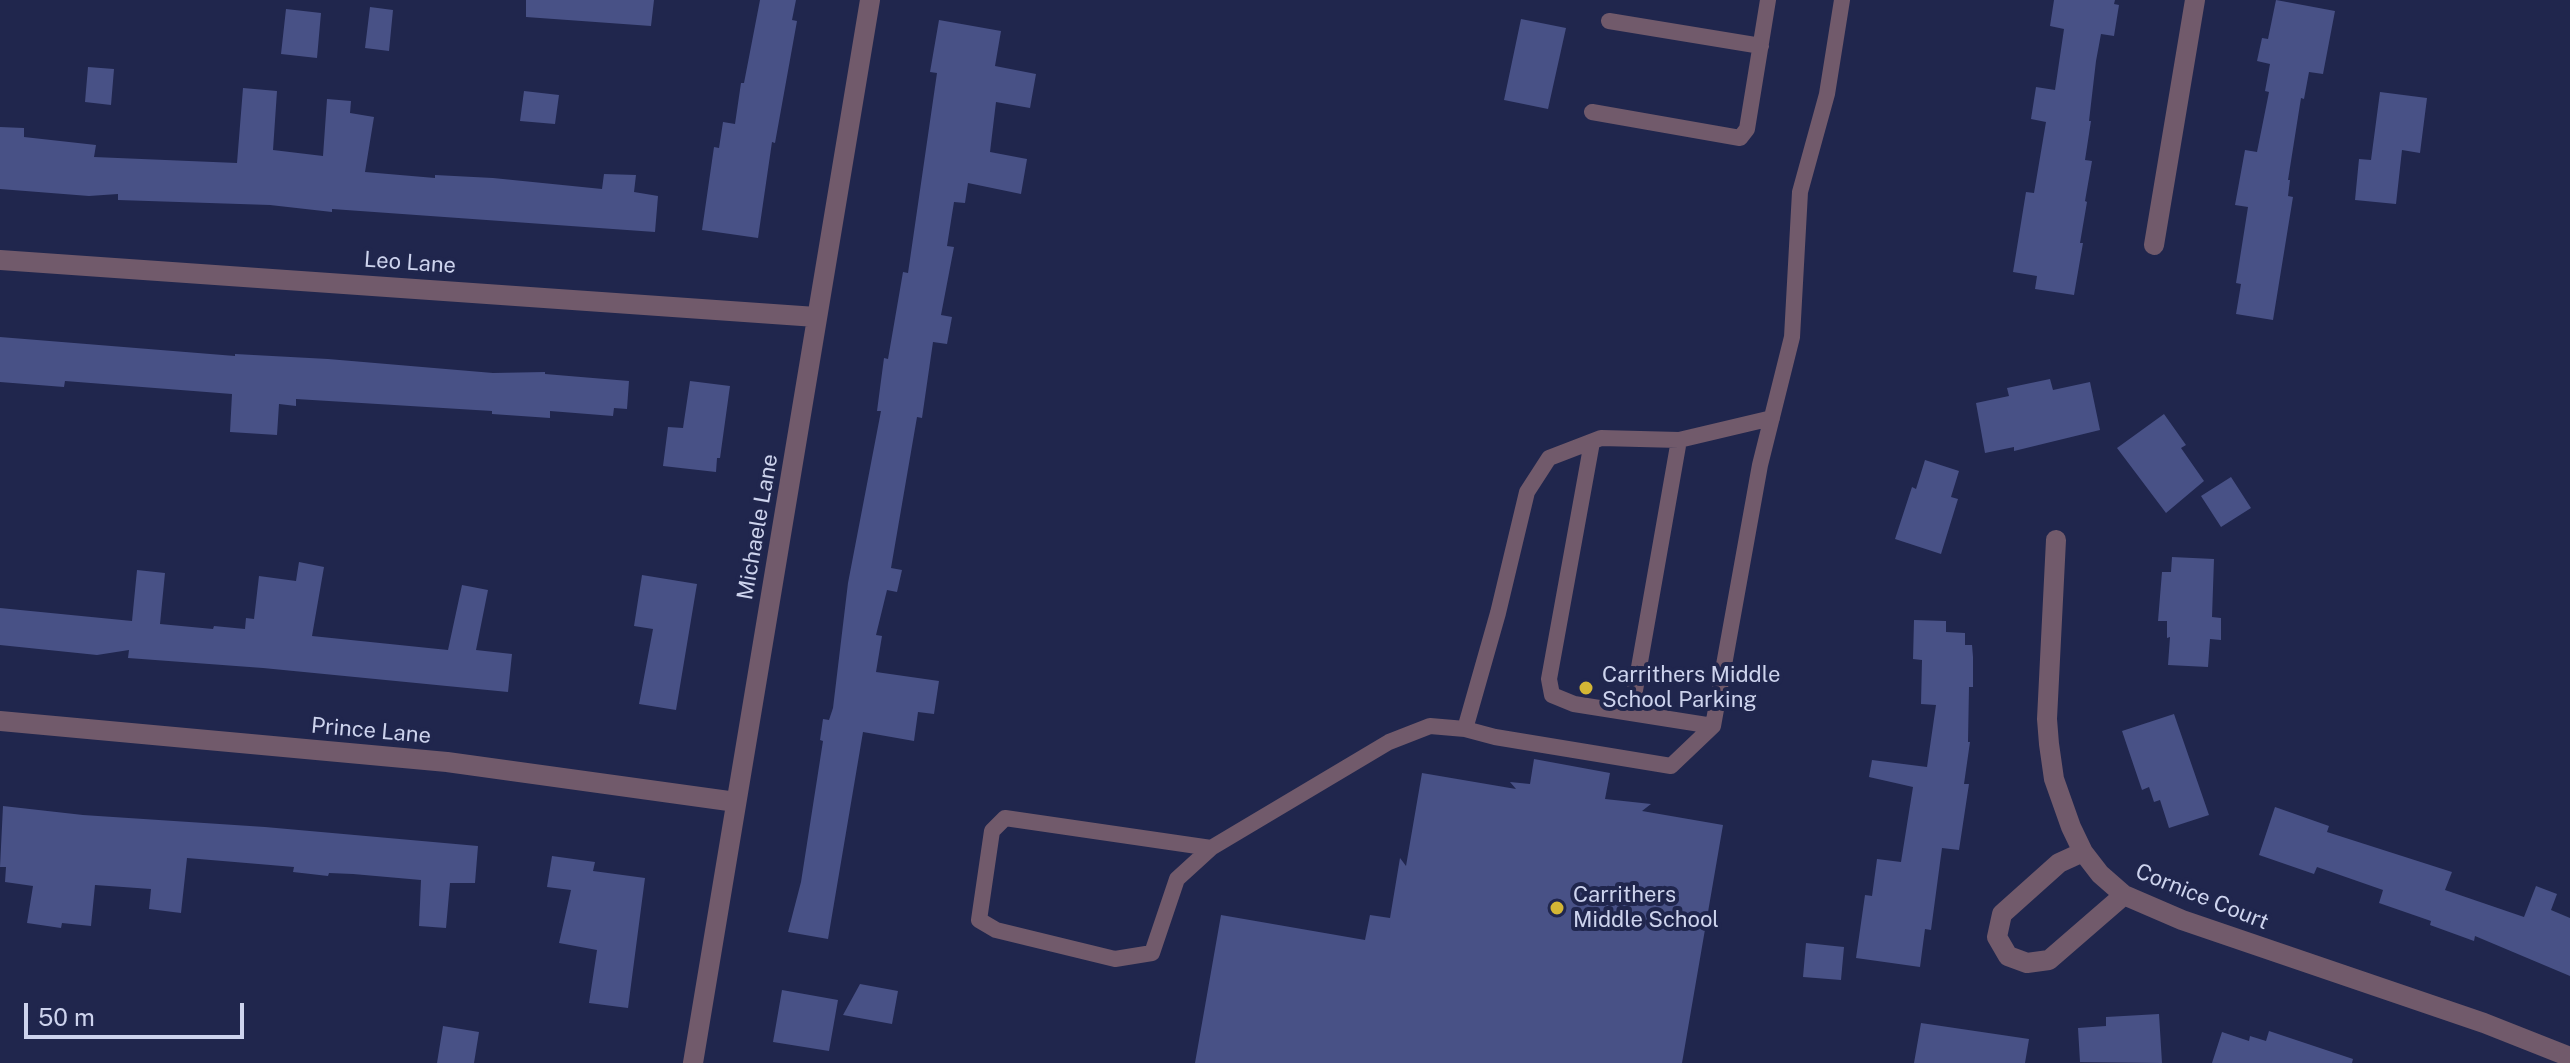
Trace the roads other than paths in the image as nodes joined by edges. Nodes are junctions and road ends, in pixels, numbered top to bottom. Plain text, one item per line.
1 (870, 0) edge
2 (1768, 0) edge
3 (1842, 0) edge
4 (2195, 0) edge
5 (1609, 21) dead end
6 (1761, 46) junction
7 (1592, 112) dead end
8 (2154, 245) dead end
9 (0, 260) edge
10 (816, 317) junction
11 (1772, 418) junction
12 (1679, 440) junction
13 (1592, 442) junction
14 (2056, 540) dead end
15 (1631, 713) junction
16 (0, 721) edge
17 (1713, 726) junction
18 (1465, 729) junction
19 (736, 802) junction
20 (1211, 848) junction
21 (2083, 852) junction
22 (2124, 895) junction
23 (2570, 1057) edge
24 (693, 1063) edge

1 - 10 street, Michaele Lane
2 - 6 lane
3 - 11 lane
4 - 8 street
5 - 6 lane
6 - 7 lane
9 - 10 street, Leo Lane
10 - 19 street, Michaele Lane
11 - 12 lane
11 - 17 lane
12 - 13 lane
12 - 15 lane
13 - 15 lane
13 - 18 lane
14 - 21 street, Cornice Court
15 - 17 lane
16 - 19 street, Prince Lane
17 - 18 lane
18 - 20 lane
19 - 24 street, Michaele Lane
20 - 20 lane
21 - 22 street, Cornice Court
21 - 22 street
22 - 23 street, Cornice Court

